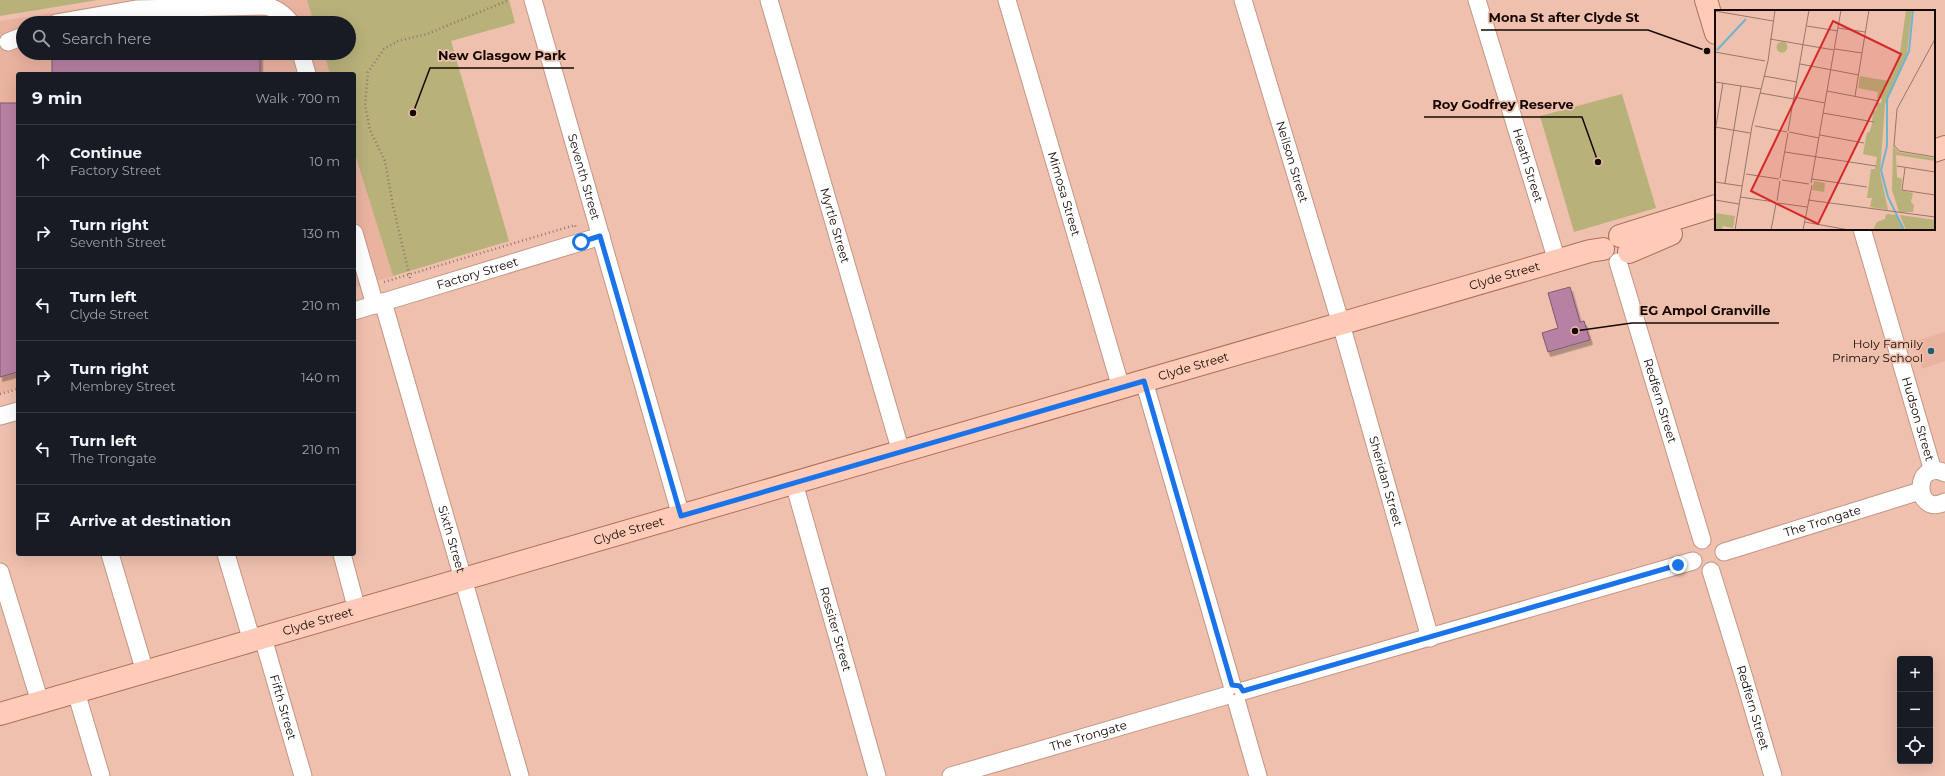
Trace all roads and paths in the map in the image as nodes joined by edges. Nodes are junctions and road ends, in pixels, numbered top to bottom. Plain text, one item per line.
1 (509, 0) edge
2 (533, 0) edge
3 (769, 0) edge
4 (1007, 0) edge
5 (1243, 0) edge
6 (1477, 0) edge
7 (1706, 0) edge
8 (96, 16) edge
9 (284, 16) edge
10 (1715, 30) edge
11 (303, 60) edge
12 (306, 72) edge
13 (1945, 147) edge
14 (1935, 151) edge
15 (1715, 206) edge
16 (1715, 221) edge
17 (1862, 230) edge
18 (600, 236) junction
19 (356, 240) edge
20 (581, 242) junction
21 (1617, 250) junction
22 (1557, 262) junction
23 (410, 274) junction
24 (370, 286) junction
25 (414, 293) junction
26 (379, 303) junction
27 (356, 310) edge
28 (1341, 324) junction
29 (1144, 381) junction
30 (1121, 388) junction
31 (16, 390) edge
32 (0, 394) edge
33 (16, 412) edge
34 (0, 416) edge
35 (900, 452) junction
36 (1939, 472) edge
37 (794, 483) junction
38 (1920, 491) junction
39 (1944, 506) edge
40 (681, 516) junction
41 (1702, 540) junction
42 (1724, 552) junction
43 (111, 556) edge
44 (227, 556) edge
45 (343, 556) edge
46 (1693, 561) junction
47 (1711, 571) junction
48 (0, 572) edge
49 (462, 580) junction
50 (357, 610) junction
51 (1430, 638) junction
52 (258, 639) junction
53 (145, 672) junction
54 (76, 692) junction
55 (1234, 694) junction
56 (40, 702) junction
57 (0, 714) edge
58 (101, 776) edge
59 (303, 776) edge
60 (520, 776) edge
61 (877, 776) edge
62 (951, 776) edge
63 (1258, 776) edge
64 (1773, 776) edge

1 - 23 path
2 - 18 street, Seventh Street
3 - 35 street, Myrtle Street
4 - 30 street, Mimosa Street
5 - 28 street, Neilson Street
6 - 22 street, Heath Street
7 - 10 main road
8 - 9 street
11 - 12 street
13 - 14 main road
15 - 21 main road, Clyde Street
16 - 21 main road, Clyde Street
17 - 36 street, Hudson Street
18 - 20 street, Factory Street
18 - 40 street, Seventh Street
19 - 24 street, Sixth Street
20 - 23 path
20 - 25 street, Factory Street
21 - 22 main road, Clyde Street
21 - 41 street, Redfern Street
22 - 28 main road, Clyde Street
23 - 24 path
23 - 25 path
24 - 26 street, Sixth Street
25 - 26 street, Factory Street
26 - 27 street, Factory Street
26 - 49 street, Sixth Street
28 - 29 main road, Clyde Street
28 - 51 street, Sheridan Street
29 - 30 main road, Clyde Street
29 - 55 street
30 - 35 main road, Clyde Street
31 - 32 path
33 - 34 street
35 - 37 main road, Clyde Street
36 - 38 street
37 - 40 main road, Clyde Street
37 - 61 street, Rossiter Street
38 - 39 street
38 - 42 street, The Trongate
40 - 49 main road, Clyde Street
41 - 42 street
41 - 46 street
42 - 47 street
43 - 53 street
44 - 52 street, Fifth Street
45 - 50 street
46 - 47 street
46 - 51 street, The Trongate
47 - 64 street, Redfern Street
48 - 56 street
49 - 50 main road, Clyde Street
49 - 60 street, Sixth Street
50 - 52 main road, Clyde Street
51 - 55 street, The Trongate
52 - 53 main road, Clyde Street
52 - 59 street, Fifth Street
53 - 54 main road, Clyde Street
54 - 56 main road, Clyde Street
54 - 58 street
55 - 62 street, The Trongate
55 - 63 street
56 - 57 main road, Clyde Street

